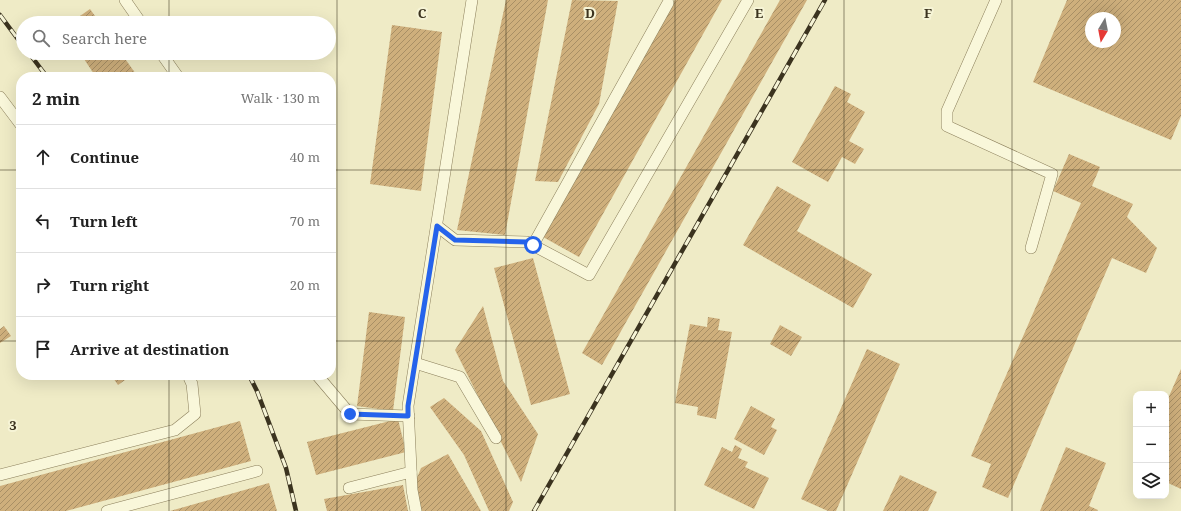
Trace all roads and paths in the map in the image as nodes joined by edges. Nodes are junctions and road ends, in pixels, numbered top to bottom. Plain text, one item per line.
1 (125, 0) edge
2 (472, 0) edge
3 (748, 0) edge
4 (996, 0) edge
5 (668, 3) dead end
6 (136, 16) edge
7 (166, 60) edge
8 (174, 72) edge
9 (0, 97) edge
10 (16, 118) edge
11 (437, 226) junction
12 (533, 245) junction
13 (1031, 248) dead end
14 (415, 363) junction
15 (190, 380) edge
16 (321, 380) edge
17 (408, 416) junction
18 (496, 438) dead end
19 (257, 471) dead end
20 (411, 472) junction
21 (0, 475) edge
22 (349, 488) dead end
23 (107, 511) edge
24 (416, 511) edge

1 - 6 lane
2 - 11 lane
3 - 12 lane
4 - 13 lane
5 - 12 lane
7 - 8 lane
9 - 10 lane
11 - 12 lane
11 - 14 lane
14 - 17 lane
14 - 18 lane
15 - 21 lane
16 - 17 lane
17 - 20 lane
19 - 23 lane
20 - 22 lane
20 - 24 lane

